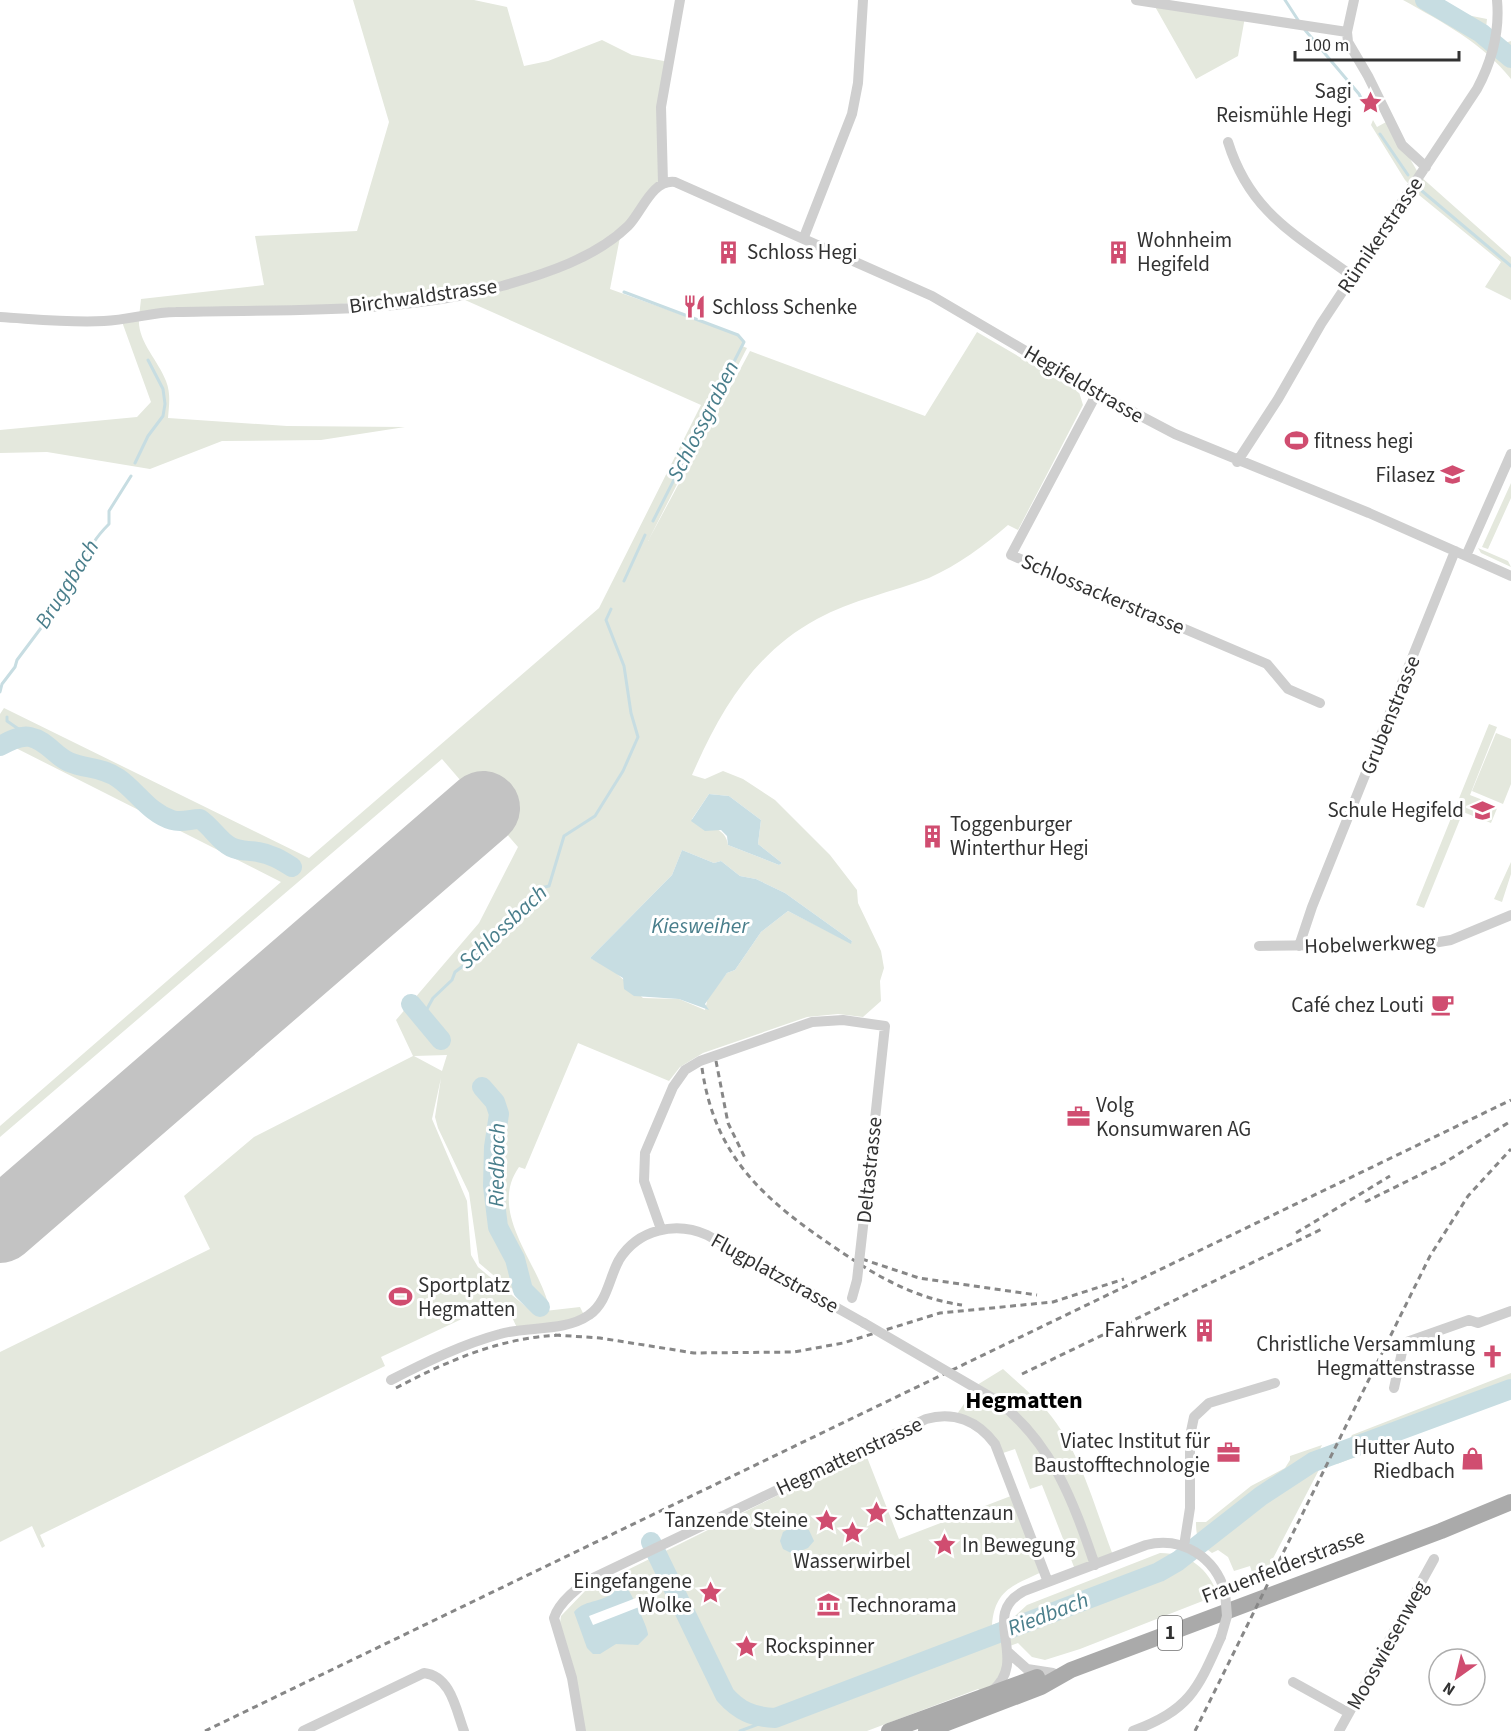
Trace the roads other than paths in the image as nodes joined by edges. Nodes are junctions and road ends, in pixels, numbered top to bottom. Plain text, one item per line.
1 (680, 0) edge
2 (863, 0) edge
3 (1136, 0) edge
4 (1354, 0) edge
5 (1497, 0) edge
6 (1347, 32) junction
7 (1228, 142) dead end
8 (1426, 167) junction
9 (663, 183) junction
10 (804, 237) junction
11 (1352, 276) junction
12 (0, 318) edge
13 (1097, 393) junction
14 (1511, 454) edge
15 (1237, 462) junction
16 (1461, 554) junction
17 (1511, 576) edge
18 (1320, 703) dead end
19 (1511, 915) edge
20 (1259, 946) dead end
21 (1299, 946) junction
22 (661, 1229) junction
23 (1511, 1311) edge
24 (845, 1312) junction
25 (391, 1380) dead end
26 (1275, 1383) dead end
27 (1394, 1388) dead end
28 (1511, 1502) edge
29 (1187, 1547) junction
30 (1434, 1559) dead end
31 (1095, 1565) junction
32 (1048, 1582) junction
33 (1008, 1652) junction
34 (1071, 1670) junction
35 (1053, 1672) junction
36 (1293, 1682) dead end
37 (987, 1694) junction
38 (1349, 1713) junction
39 (960, 1718) junction
40 (1344, 1730) edge
41 (303, 1731) edge
42 (464, 1731) edge
43 (581, 1731) edge
44 (889, 1731) edge
45 (927, 1731) edge
46 (948, 1731) edge
47 (1133, 1731) edge

1 - 9 street
2 - 10 street
3 - 6 street
4 - 6 street
5 - 8 street, Rümikerstrasse
6 - 8 street
7 - 11 street
8 - 11 street, Rümikerstrasse
9 - 10 street, Hegifeldstrasse
9 - 12 street, Birchwaldstrasse
10 - 13 street, Hegifeldstrasse
11 - 15 street, Rümikerstrasse
13 - 15 street, Hegifeldstrasse
13 - 18 street, Schlossackerstrasse
14 - 16 street, Grubenstrasse
15 - 16 street, Hegifeldstrasse
16 - 17 street, Hegifeldstrasse
16 - 21 street, Grubenstrasse
19 - 21 street, Hobelwerkweg
20 - 21 street, Hobelwerkweg
22 - 24 street, Flugplatzstrasse
22 - 24 street, Deltastrasse, bridge
22 - 25 street, Flugplatzstrasse
23 - 27 street
24 - 31 street, Flugplatzstrasse, bridge
26 - 29 street
28 - 34 main road, Frauenfelderstrasse / 1
29 - 31 street
29 - 47 street, bridge
30 - 38 street, Mooswiesenweg
31 - 32 street
32 - 33 street
32 - 43 street, Hegmattenstrasse
33 - 35 street
33 - 37 street
34 - 35 main road, Frauenfelderstrasse / 1
34 - 39 main road, Frauenfelderstrasse / 1
35 - 37 main road, Frauenfelderstrasse / 1
36 - 38 street
37 - 44 main road, Frauenfelderstrasse / 1
38 - 40 street, Mooswiesenweg
39 - 45 main road, Frauenfelderstrasse / 1
39 - 46 street
41 - 42 street

